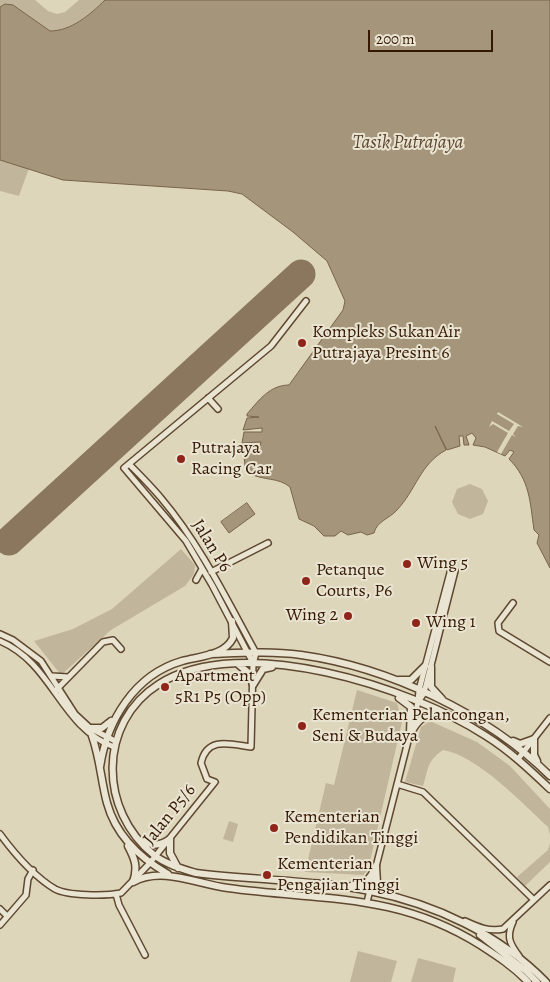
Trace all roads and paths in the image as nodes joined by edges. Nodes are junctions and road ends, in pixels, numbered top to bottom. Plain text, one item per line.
1 (306, 301) dead end
2 (208, 398) junction
3 (218, 409) dead end
4 (127, 466) junction
5 (268, 543) dead end
6 (202, 569) junction
7 (453, 570) dead end
8 (209, 573) junction
9 (209, 580) junction
10 (513, 603) dead end
11 (232, 621) junction
12 (0, 634) edge
13 (0, 641) edge
14 (121, 649) dead end
15 (252, 653) junction
16 (210, 654) junction
17 (550, 662) edge
18 (235, 664) junction
19 (253, 664) junction
20 (283, 665) junction
21 (428, 667) junction
22 (52, 676) junction
23 (68, 677) junction
24 (396, 680) junction
25 (253, 685) junction
26 (378, 687) junction
27 (56, 689) junction
28 (422, 692) junction
29 (418, 702) junction
30 (453, 708) junction
31 (117, 714) junction
32 (450, 717) junction
33 (550, 718) edge
34 (90, 728) junction
35 (410, 733) junction
36 (92, 736) junction
37 (505, 738) junction
38 (534, 739) junction
39 (106, 741) junction
40 (114, 744) junction
41 (524, 751) junction
42 (518, 759) junction
43 (539, 765) junction
44 (100, 768) junction
45 (550, 776) edge
46 (397, 784) junction
47 (550, 789) edge
48 (1, 837) edge
49 (137, 838) junction
50 (170, 839) junction
51 (126, 841) junction
52 (155, 856) junction
53 (150, 864) junction
54 (376, 866) junction
55 (179, 868) junction
56 (33, 870) junction
57 (176, 878) junction
58 (133, 882) junction
59 (317, 885) junction
60 (550, 885) edge
61 (335, 887) junction
62 (370, 891) junction
63 (116, 894) junction
64 (316, 896) junction
65 (533, 899) junction
66 (402, 900) junction
67 (367, 902) junction
68 (0, 909) edge
69 (438, 911) junction
70 (8, 916) junction
71 (515, 919) junction
72 (435, 920) junction
73 (0, 925) edge
74 (501, 952) junction
75 (145, 954) dead end
76 (521, 959) junction
77 (528, 982) edge
78 (537, 982) edge
79 (546, 982) edge

1 - 2 street
2 - 3 street
2 - 4 street
4 - 6 street, Jalan P6
4 - 8 street, Jalan P6
5 - 8 street
6 - 8 street, Jalan P6
6 - 9 street
7 - 21 street
8 - 9 street, Jalan P6
8 - 15 street, Jalan P6
9 - 11 street, Jalan P6
10 - 17 street
11 - 15 street, Jalan P6
11 - 16 street
12 - 22 street
13 - 27 street
14 - 23 street
15 - 16 street
15 - 19 street, Jalan P5/6
15 - 24 street
16 - 31 street
18 - 19 street
18 - 25 street
18 - 40 street
19 - 20 street
19 - 25 street, Jalan P5/6
20 - 25 street
20 - 26 street
21 - 24 street
21 - 28 street
21 - 30 street
22 - 23 street
22 - 27 street
23 - 27 street
24 - 28 street
25 - 50 street, Jalan P5/6
26 - 29 street
26 - 35 street
27 - 34 street
27 - 36 street
28 - 29 street
28 - 30 street
29 - 32 street
29 - 35 street
30 - 37 street
31 - 34 street
31 - 39 street
32 - 35 street
32 - 42 street
33 - 38 street
34 - 39 street
35 - 46 street
36 - 39 street
36 - 44 street
37 - 38 street
37 - 41 street
38 - 41 street
38 - 43 street
39 - 40 street
39 - 44 street
40 - 49 street
41 - 42 street
41 - 43 street
42 - 47 street
43 - 45 street
44 - 51 street
46 - 54 street
46 - 65 street
48 - 56 street
49 - 50 street
49 - 52 street
50 - 52 street, Jalan P5/6
50 - 55 street
51 - 53 street
51 - 58 street
52 - 53 street, Jalan P5/6
52 - 55 street
53 - 57 street
53 - 58 street, Jalan P5/6
54 - 61 street
54 - 62 street
54 - 66 street
55 - 59 street
56 - 63 street
56 - 70 street
57 - 58 street
57 - 64 street
58 - 63 street, Jalan P5/6
59 - 61 street
59 - 64 street
60 - 65 street
61 - 62 street
62 - 66 street
62 - 67 street
63 - 75 street
64 - 67 street
65 - 71 street
66 - 69 street
66 - 74 street
67 - 72 street
68 - 70 street
69 - 71 street
69 - 76 street
70 - 73 street
71 - 76 street
72 - 74 street
72 - 77 street
74 - 78 street
76 - 79 street

